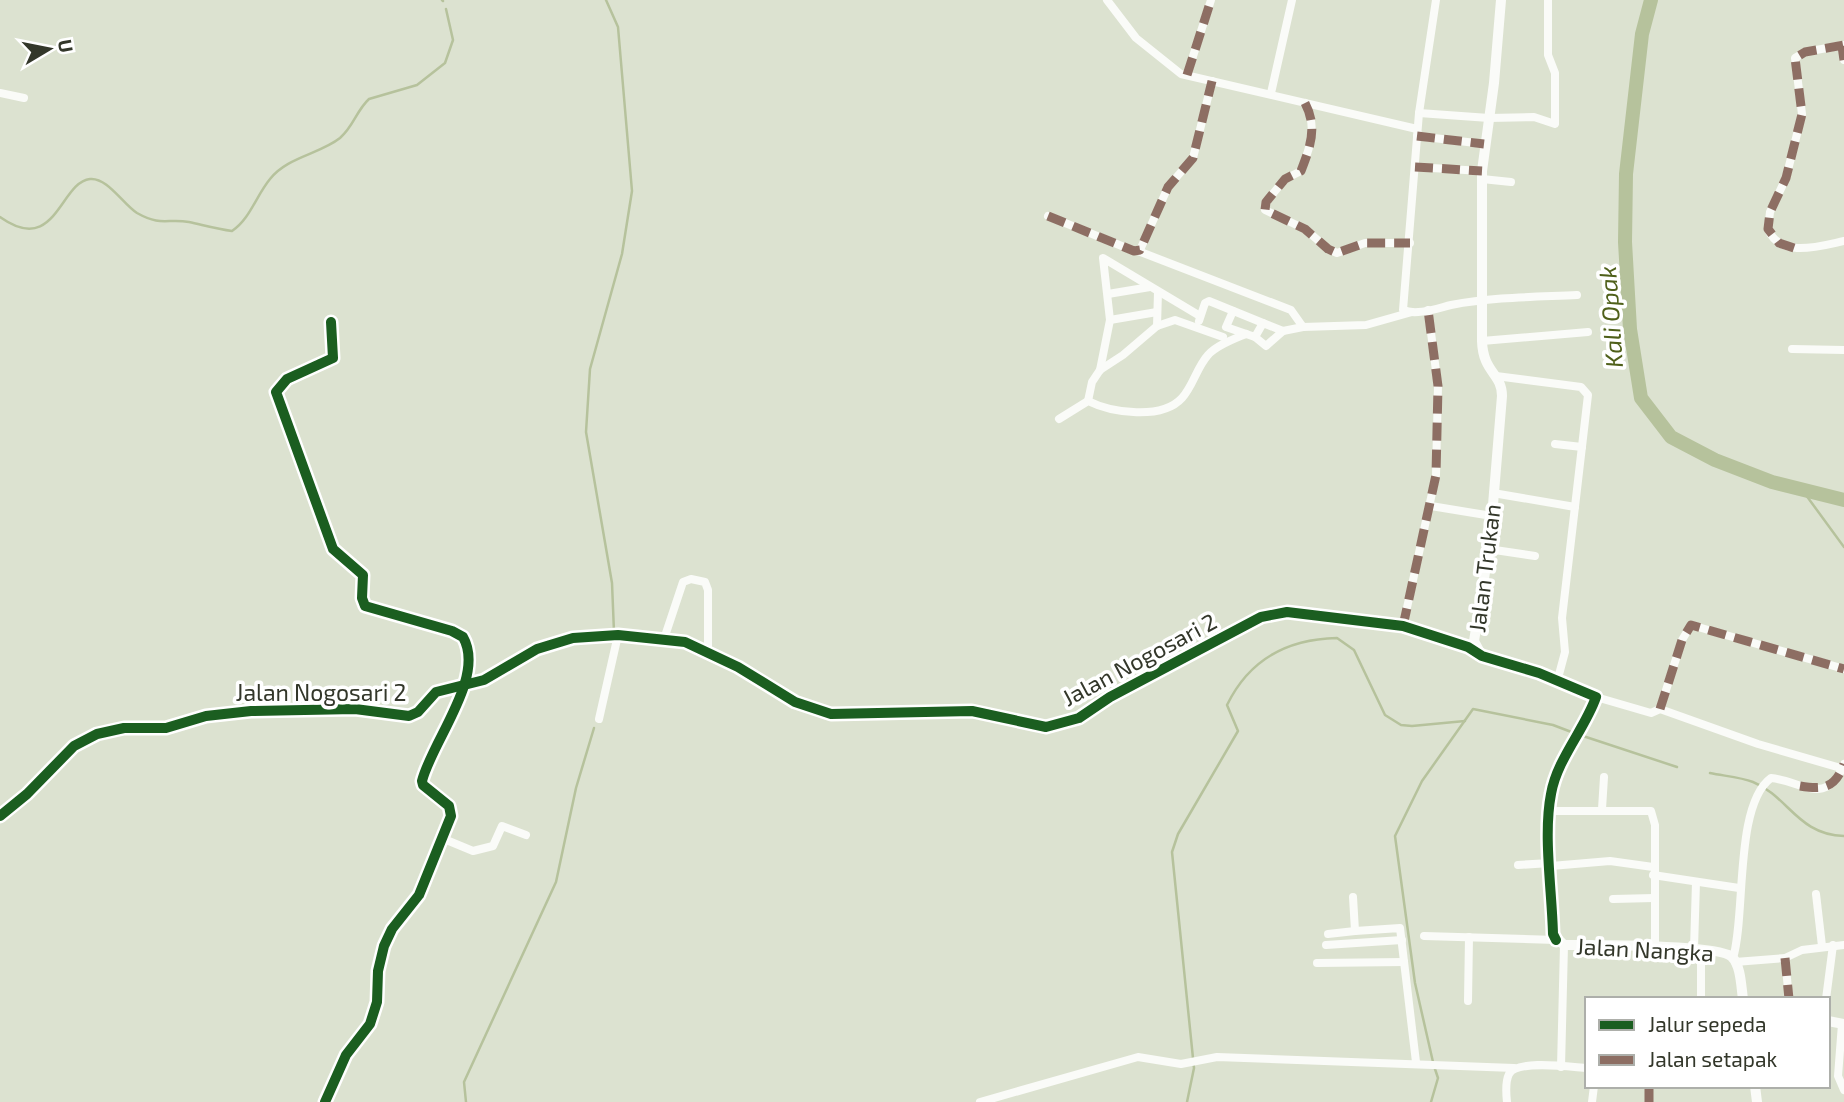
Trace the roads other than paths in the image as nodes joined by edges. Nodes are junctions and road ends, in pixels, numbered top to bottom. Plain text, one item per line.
1 (1107, 0) edge
2 (1211, 0) edge
3 (1293, 0) edge
4 (1437, 0) edge
5 (1501, 0) edge
6 (1548, 0) edge
7 (1843, 46) edge
8 (1844, 60) edge
9 (1187, 75) junction
10 (1212, 82) junction
11 (0, 93) edge
12 (1271, 93) junction
13 (24, 98) dead end
14 (1305, 103) junction
15 (1419, 113) junction
16 (1489, 118) junction
17 (1417, 133) junction
18 (1484, 144) junction
19 (1415, 167) junction
20 (1482, 175) junction
21 (1511, 182) dead end
22 (1048, 216) dead end
23 (1844, 241) edge
24 (1410, 243) junction
25 (1138, 251) junction
26 (1147, 287) junction
27 (1108, 294) junction
28 (1577, 295) dead end
29 (1483, 299) junction
30 (1428, 310) junction
31 (1233, 311) junction
32 (1414, 311) junction
33 (1157, 313) junction
34 (1200, 316) junction
35 (1110, 320) junction
36 (331, 322) dead end
37 (1263, 323) junction
38 (1157, 326) junction
39 (1197, 327) junction
40 (1226, 327) junction
41 (1303, 327) junction
42 (1283, 331) junction
43 (1588, 332) dead end
44 (1251, 336) junction
45 (1223, 337) junction
46 (1482, 341) junction
47 (1219, 348) junction
48 (1792, 349) dead end
49 (1844, 350) edge
50 (1100, 370) junction
51 (1496, 376) junction
52 (1088, 401) junction
53 (1059, 419) dead end
54 (1555, 444) dead end
55 (1582, 447) junction
56 (1493, 493) junction
57 (1431, 506) junction
58 (1575, 507) junction
59 (1492, 516) junction
60 (1488, 549) junction
61 (1535, 556) dead end
62 (1403, 626) junction
63 (618, 635) junction
64 (664, 639) junction
65 (708, 651) junction
66 (1482, 656) junction
67 (1844, 669) edge
68 (1557, 682) junction
69 (464, 687) junction
70 (1596, 697) junction
71 (1660, 709) junction
72 (599, 719) dead end
73 (1843, 767) edge
74 (1604, 777) dead end
75 (1602, 809) junction
76 (1550, 811) junction
77 (0, 816) edge
78 (526, 835) dead end
79 (444, 839) junction
80 (1518, 865) dead end
81 (1550, 865) junction
82 (1653, 871) junction
83 (1696, 882) junction
84 (1739, 888) junction
85 (1816, 894) dead end
86 (1353, 897) dead end
87 (1654, 898) junction
88 (1613, 899) dead end
89 (1355, 931) junction
90 (1328, 934) dead end
91 (1424, 936) dead end
92 (1469, 937) junction
93 (1402, 940) junction
94 (1560, 942) junction
95 (1326, 945) dead end
96 (1833, 945) junction
97 (1844, 945) edge
98 (1822, 946) junction
99 (1655, 947) junction
100 (1698, 950) junction
101 (1785, 958) junction
102 (1734, 960) junction
103 (1404, 962) junction
104 (1317, 963) dead end
105 (1701, 997) edge
106 (1743, 997) edge
107 (1789, 997) edge
108 (1826, 997) edge
109 (1468, 1000) dead end
110 (1843, 1024) edge
111 (1419, 1063) junction
112 (1561, 1067) junction
113 (1514, 1068) junction
114 (1585, 1068) edge
115 (1844, 1090) edge
116 (325, 1102) edge
117 (980, 1102) edge
118 (1507, 1102) edge

1 - 9 street
2 - 9 street
3 - 12 street
4 - 15 street
5 - 16 street
6 - 16 street
7 - 8 street
7 - 23 street
9 - 10 street
10 - 12 street
10 - 25 street
11 - 13 street
12 - 14 street
14 - 17 street
14 - 24 street
15 - 16 street
15 - 17 street
16 - 18 street
17 - 18 street
17 - 19 street
18 - 20 street
19 - 20 street
19 - 24 street
20 - 21 street
20 - 29 street
22 - 25 street
24 - 32 street
25 - 41 street
26 - 27 street
26 - 27 street
26 - 33 street
26 - 34 street
27 - 35 street
28 - 29 street
29 - 30 street
29 - 46 street
30 - 32 street
30 - 57 street
31 - 34 street
31 - 37 street
31 - 40 street
32 - 41 street
33 - 35 street
33 - 38 street
34 - 39 street
35 - 50 street
36 - 69 street
37 - 42 street
37 - 44 street
38 - 39 street
38 - 50 street
39 - 45 street
40 - 44 street
40 - 45 street
41 - 42 street
42 - 44 street
43 - 46 street
44 - 47 street
45 - 47 street
46 - 51 street
47 - 52 street
48 - 49 street
50 - 52 street
51 - 55 street
51 - 56 street, Jalan Trukan
52 - 53 street
54 - 55 street
55 - 58 street
56 - 58 street
56 - 59 street, Jalan Trukan
57 - 59 street
57 - 62 street
58 - 68 street
59 - 60 street, Jalan Trukan
60 - 61 street
60 - 66 street, Jalan Trukan
62 - 65 street, Jalan Nogosari 2
62 - 66 street, Jalan Nogosari 2
63 - 64 street, Jalan Nogosari 2
63 - 69 street, Jalan Nogosari 2
63 - 72 street
64 - 65 street, Jalan Nogosari 2
64 - 65 street
66 - 68 street, Jalan Trukan
67 - 71 street
68 - 70 street, Jalan Trukan
69 - 77 street, Jalan Nogosari 2
69 - 79 street
70 - 71 street
70 - 76 street
71 - 73 street
73 - 84 street
74 - 75 street
75 - 76 street
75 - 82 street
76 - 81 street
78 - 79 street
79 - 116 street
80 - 81 street
81 - 82 street
81 - 94 street
82 - 83 street
82 - 87 street
83 - 84 street
83 - 100 street
84 - 102 street
85 - 98 street
86 - 89 street
87 - 88 street
87 - 99 street
89 - 90 street
89 - 93 street
91 - 92 street
92 - 94 street
92 - 109 street
93 - 95 street
93 - 103 street
94 - 99 street, Jalan Nangka
94 - 112 street
96 - 97 street
96 - 98 street
96 - 108 street
98 - 101 street
99 - 100 street, Jalan Nangka
100 - 102 street, Jalan Nangka
100 - 105 street
101 - 102 street
101 - 107 street
102 - 106 street, Jalan Nangka
103 - 104 street
103 - 111 street
110 - 115 street
111 - 113 street
111 - 117 street
112 - 113 street
112 - 114 street
113 - 118 street

